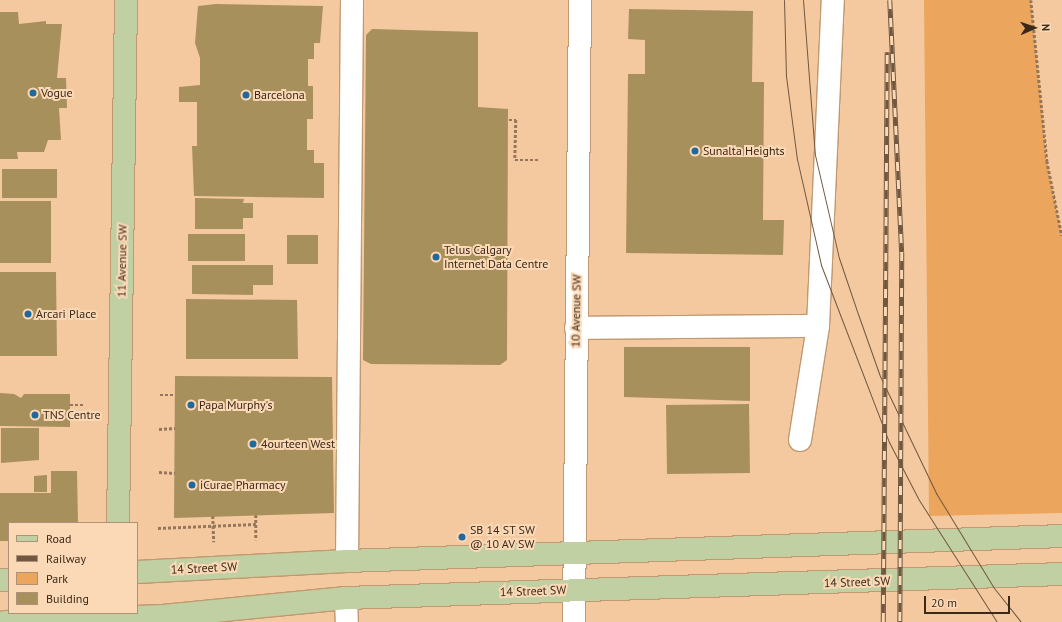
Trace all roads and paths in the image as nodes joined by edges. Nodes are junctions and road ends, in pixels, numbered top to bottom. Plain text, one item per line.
1 (126, 0) edge
2 (352, 0) edge
3 (580, 0) edge
4 (833, 0) edge
5 (1031, 0) edge
6 (509, 120) dead end
7 (540, 160) dead end
8 (1062, 236) edge
9 (818, 326) junction
10 (576, 328) junction
11 (160, 395) dead end
12 (175, 395) dead end
13 (70, 405) dead end
14 (85, 405) dead end
15 (175, 428) dead end
16 (159, 429) dead end
17 (800, 440) dead end
18 (159, 472) dead end
19 (175, 473) dead end
20 (256, 515) dead end
21 (213, 516) dead end
22 (118, 522) edge
23 (256, 524) junction
24 (214, 526) junction
25 (158, 528) dead end
26 (1062, 536) edge
27 (256, 543) dead end
28 (214, 544) dead end
29 (574, 552) junction
30 (346, 561) junction
31 (138, 572) edge
32 (1062, 574) edge
33 (574, 589) junction
34 (346, 598) junction
35 (117, 617) edge
36 (5, 622) edge
37 (347, 622) edge
38 (574, 622) edge

1 - 22 main road, 11 Avenue SW
2 - 30 street
3 - 10 street, 10 Avenue SW
4 - 9 street
5 - 8 path
6 - 7 path
9 - 10 street
9 - 17 street
10 - 29 street, 10 Avenue SW
11 - 12 path
13 - 14 path
15 - 16 path
18 - 19 path
20 - 23 path
21 - 24 path
23 - 24 path
23 - 27 path
24 - 25 path
24 - 28 path
26 - 29 main road, 14 Street SW
29 - 30 main road, 14 Street SW
29 - 33 street, 10 Avenue SW
30 - 31 main road, 14 Street SW
32 - 33 main road, 14 Street SW
33 - 34 main road, 14 Street SW
33 - 38 street, 10 Avenue SW
34 - 35 main road, 14 Street SW
34 - 37 street
35 - 36 main road, 14 Street SW

